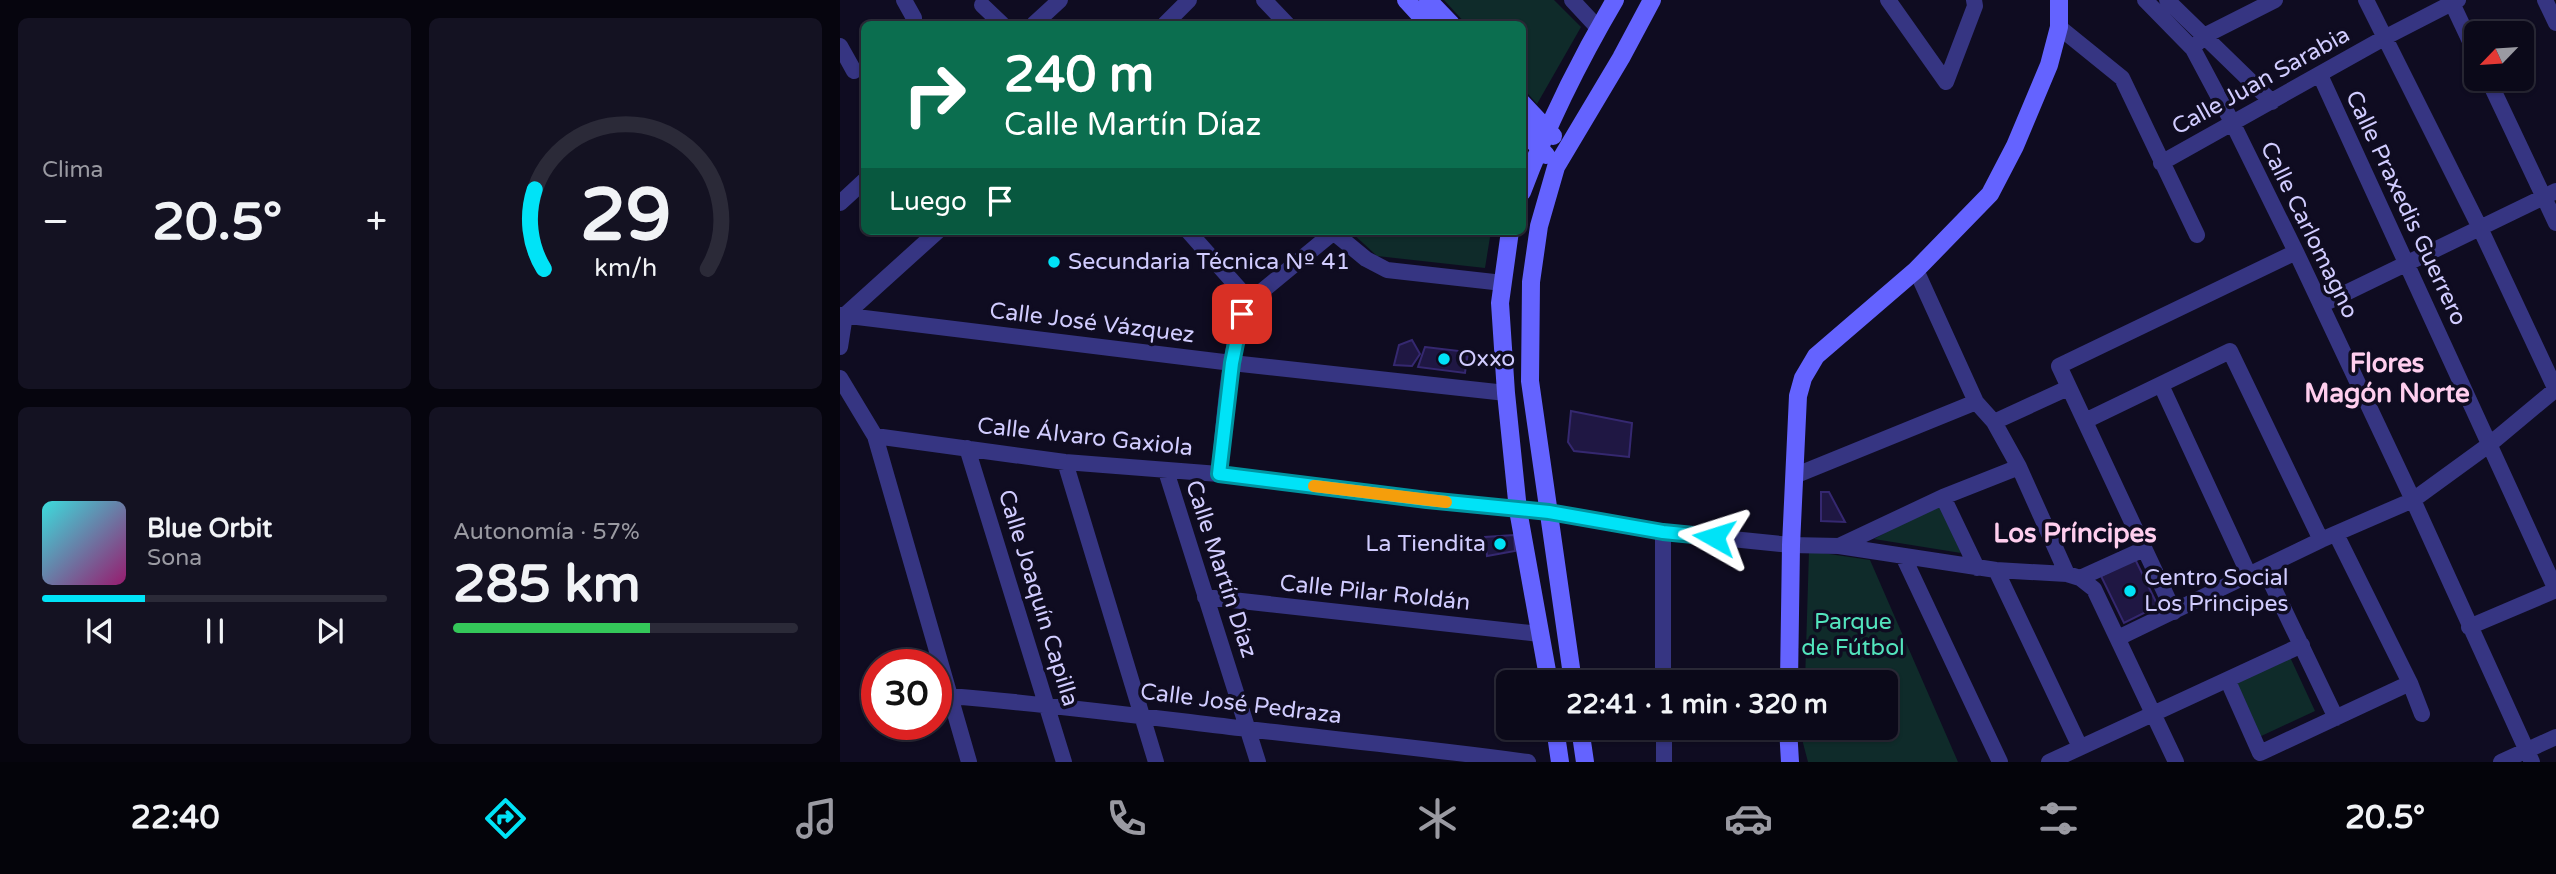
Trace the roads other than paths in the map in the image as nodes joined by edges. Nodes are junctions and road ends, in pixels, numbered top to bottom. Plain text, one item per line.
1 (904, 0) edge
2 (1060, 0) edge
3 (1189, 0) edge
4 (1264, 0) edge
5 (1406, 0) edge
6 (1428, 0) edge
7 (1572, 0) edge
8 (1615, 0) edge
9 (1651, 0) edge
10 (1888, 0) edge
11 (1974, 0) edge
12 (2059, 0) edge
13 (2145, 0) edge
14 (2167, 0) edge
15 (2276, 0) edge
16 (2366, 0) edge
17 (2545, 0) edge
18 (2455, 1) edge
19 (982, 5) dead end
20 (914, 18) dead end
21 (999, 21) edge
22 (1037, 21) edge
23 (1168, 21) edge
24 (1284, 21) edge
25 (1425, 21) edge
26 (1448, 21) edge
27 (2556, 23) edge
28 (2464, 24) edge
29 (2059, 27) junction
30 (1598, 28) junction
31 (2204, 36) junction
32 (2384, 38) junction
33 (840, 46) edge
34 (2193, 50) junction
35 (854, 71) dead end
36 (2319, 75) junction
37 (2494, 91) edge
38 (2272, 102) junction
39 (1526, 107) edge
40 (2232, 124) junction
41 (1547, 130) junction
42 (1526, 133) edge
43 (1539, 147) junction
44 (1565, 149) junction
45 (2161, 163) junction
46 (1556, 167) junction
47 (1526, 181) edge
48 (861, 184) edge
49 (2550, 194) edge
50 (840, 203) edge
51 (2556, 222) edge
52 (2480, 229) junction
53 (933, 235) edge
54 (1192, 235) edge
55 (1329, 235) edge
56 (1339, 235) edge
57 (1509, 235) edge
58 (2197, 235) dead end
59 (2296, 252) junction
60 (2407, 263) junction
61 (1916, 270) junction
62 (1503, 283) junction
63 (1251, 301) junction
64 (2321, 305) junction
65 (842, 315) edge
66 (840, 347) edge
67 (1232, 363) junction
68 (840, 378) edge
69 (2161, 385) junction
70 (2068, 388) junction
71 (2556, 390) edge
72 (1506, 393) junction
73 (1976, 402) junction
74 (2085, 421) junction
75 (1994, 422) junction
76 (874, 436) junction
77 (2490, 444) junction
78 (967, 448) junction
79 (1065, 462) junction
80 (2019, 467) junction
81 (1166, 471) junction
82 (1219, 474) junction
83 (1794, 476) junction
84 (1943, 496) junction
85 (2413, 500) junction
86 (1518, 510) junction
87 (1549, 512) junction
88 (1663, 532) junction
89 (2329, 537) junction
90 (1791, 545) junction
91 (1839, 546) junction
92 (2144, 549) junction
93 (1903, 556) junction
94 (1977, 568) junction
95 (1996, 570) junction
96 (2257, 571) junction
97 (2073, 576) junction
98 (2556, 590) edge
99 (1205, 597) junction
100 (2174, 612) junction
101 (2469, 627) junction
102 (1540, 634) junction
103 (2119, 638) junction
104 (2302, 645) junction
105 (935, 649) edge
106 (1547, 670) edge
107 (1571, 670) edge
108 (1663, 670) edge
109 (1789, 670) edge
110 (2228, 681) junction
111 (2410, 683) junction
112 (952, 696) edge
113 (1047, 704) junction
114 (952, 706) edge
115 (2154, 714) junction
116 (2422, 714) dead end
117 (1142, 716) junction
118 (2336, 718) junction
119 (1249, 729) junction
120 (2556, 737) edge
121 (1557, 740) edge
122 (1582, 740) edge
123 (1664, 740) edge
124 (1789, 740) edge
125 (2080, 747) junction
126 (1434, 755) edge
127 (2529, 756) edge
128 (969, 762) edge
129 (1064, 762) edge
130 (1156, 762) edge
131 (1258, 762) edge
132 (1528, 762) edge
133 (1560, 762) edge
134 (1585, 762) edge
135 (1664, 762) edge
136 (1790, 762) edge
137 (2000, 762) edge
138 (2049, 762) edge
139 (2176, 762) edge
140 (2501, 762) edge

1 - 20 street
2 - 22 street
3 - 23 street
4 - 24 street
5 - 25 main road
6 - 26 main road
7 - 30 street
8 - 30 main road
9 - 44 main road
10 - 11 street
12 - 29 main road
13 - 34 street, Calle Carlomagno
14 - 31 street
15 - 31 street
16 - 32 street
17 - 27 street
18 - 28 street
18 - 32 street, Calle Juan Sarabia
19 - 21 street
29 - 45 street
29 - 61 main road
30 - 41 main road
31 - 34 street
31 - 38 street
32 - 36 street, Calle Juan Sarabia
32 - 52 street
33 - 35 street
34 - 40 street, Calle Carlomagno
36 - 38 street, Calle Juan Sarabia
36 - 60 street, Calle Praxedis Guerrero
37 - 49 street
38 - 40 street, Calle Juan Sarabia
39 - 41 main road
40 - 45 street, Calle Juan Sarabia
40 - 59 street, Calle Carlomagno
41 - 43 main road
41 - 44 main road
42 - 43 main road
43 - 46 main road
43 - 47 main road
44 - 46 main road
45 - 58 street
46 - 87 main road
48 - 50 street
49 - 51 street
49 - 52 street
52 - 60 street
52 - 71 street
53 - 65 street
54 - 63 street
55 - 63 street, Calle Martín Díaz
56 - 62 street
57 - 62 main road
59 - 64 street, Calle Carlomagno
59 - 70 street
60 - 64 street
60 - 77 street, Calle Praxedis Guerrero
61 - 73 street
61 - 83 main road
62 - 72 main road
63 - 67 street, Calle Martín Díaz
64 - 85 street, Calle Carlomagno
65 - 66 street
65 - 67 street, Calle José Vázquez
67 - 72 street, Calle José Vázquez
67 - 82 street, Calle Martín Díaz
68 - 76 street
69 - 74 street
69 - 89 street
69 - 96 street
70 - 74 street
70 - 75 street
71 - 77 street
72 - 86 main road
73 - 75 street
73 - 83 street
74 - 92 street
75 - 80 street
76 - 78 street, Calle Álvaro Gaxiola
76 - 105 street
77 - 85 street
77 - 98 street, Calle Praxedis Guerrero
78 - 79 street, Calle Álvaro Gaxiola
78 - 113 street, Calle Joaquín Capilla
79 - 81 street, Calle Álvaro Gaxiola
79 - 117 street
80 - 84 street
80 - 97 street
81 - 82 street, Calle Álvaro Gaxiola
81 - 99 street, Calle Martín Díaz
82 - 86 street, Calle Álvaro Gaxiola
83 - 90 main road
84 - 91 street
84 - 94 street
85 - 89 street
85 - 101 street, Calle Carlomagno
86 - 87 street, Calle Álvaro Gaxiola
86 - 102 main road
87 - 88 street, Calle Álvaro Gaxiola
87 - 107 main road
88 - 90 street, Calle Álvaro Gaxiola
88 - 108 street
89 - 96 street
89 - 111 street
90 - 91 street, Calle Álvaro Gaxiola
90 - 109 main road
91 - 93 street, Calle Álvaro Gaxiola
92 - 97 street
92 - 100 street
93 - 94 street, Calle Álvaro Gaxiola
93 - 137 street
94 - 95 street, Calle Álvaro Gaxiola
95 - 97 street, Calle Álvaro Gaxiola
95 - 125 street
96 - 100 street
96 - 104 street
97 - 103 street
98 - 101 street
99 - 102 street, Calle Pilar Roldán
99 - 119 street, Calle Martín Díaz
100 - 103 street
101 - 127 street, Calle Carlomagno
102 - 106 main road
103 - 115 street
104 - 110 street
104 - 118 street
110 - 115 street
110 - 118 street
111 - 116 street
111 - 118 street
112 - 113 street, Calle José Pedraza
113 - 117 street, Calle José Pedraza
113 - 129 street, Calle Joaquín Capilla
114 - 128 street
115 - 125 street
115 - 139 street
117 - 119 street, Calle José Pedraza
117 - 130 street
119 - 126 street, Calle José Pedraza
119 - 131 street, Calle Martín Díaz
120 - 127 street
121 - 133 main road
122 - 134 main road
123 - 135 street
124 - 136 main road
125 - 138 street
126 - 132 street, Calle José Pedraza
127 - 140 street

